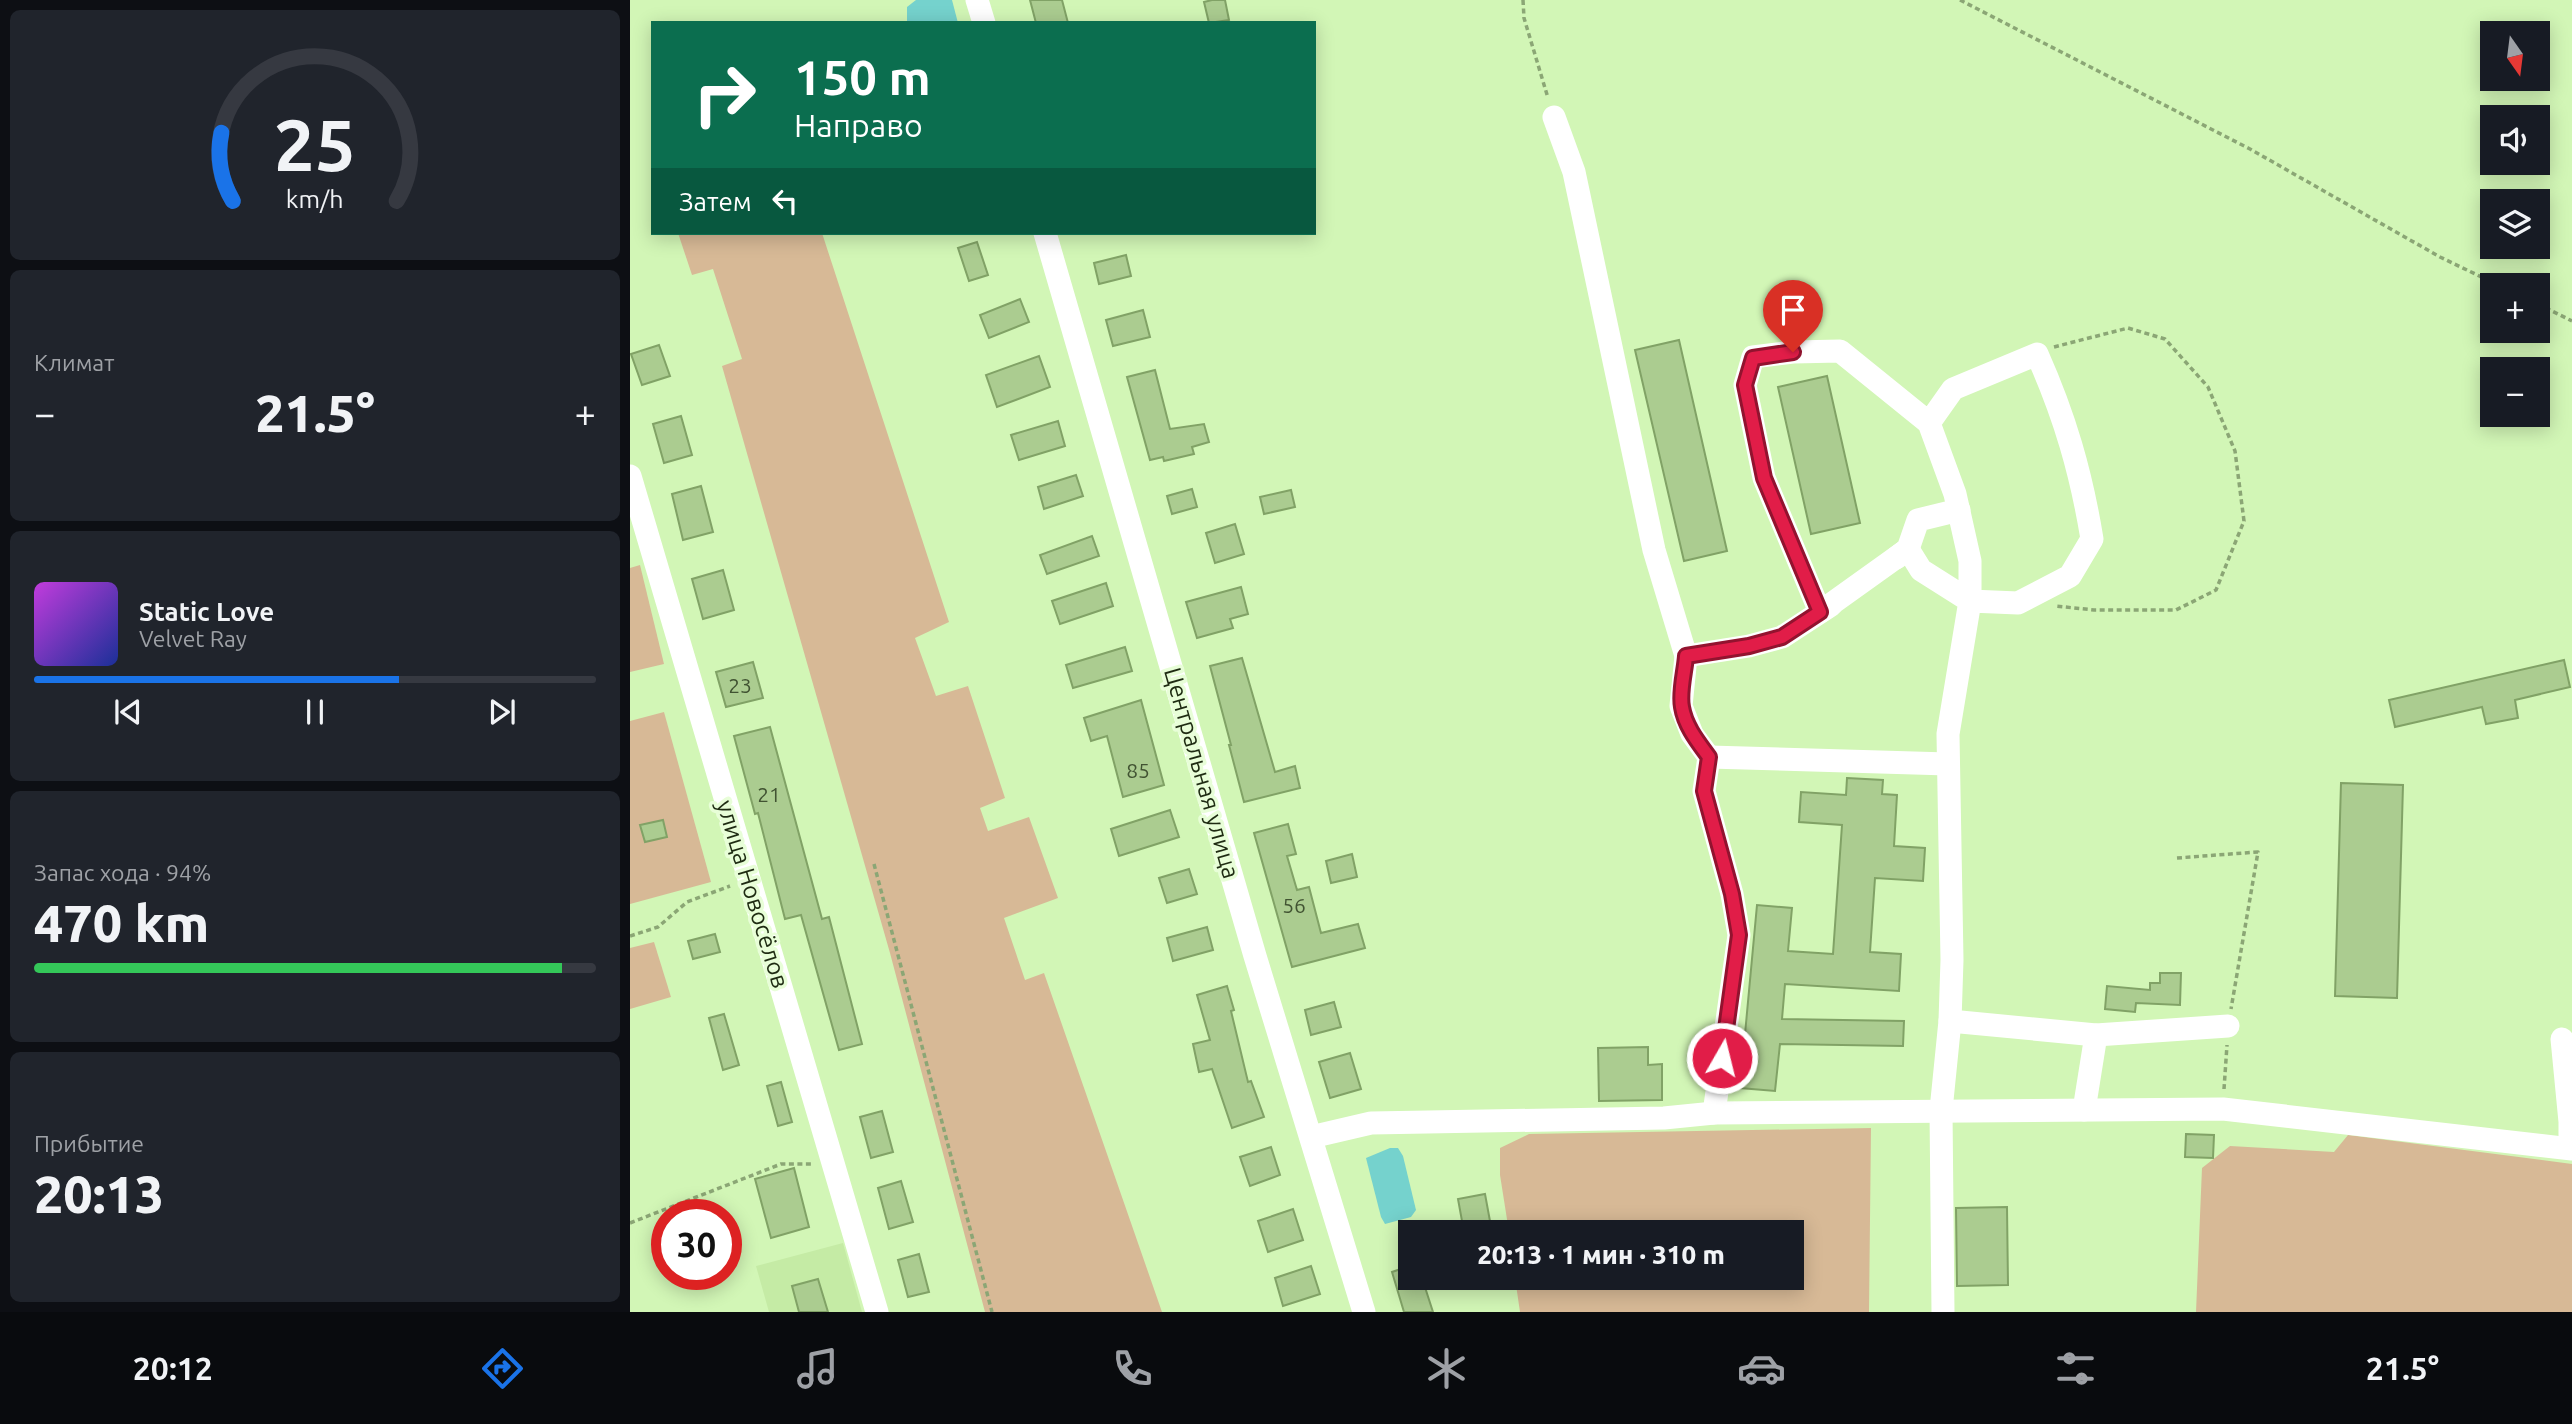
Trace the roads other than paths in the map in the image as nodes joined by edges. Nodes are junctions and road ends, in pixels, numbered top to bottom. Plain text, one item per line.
1 (977, 0) edge
2 (983, 21) edge
3 (1554, 117) road end
4 (1046, 235) edge
5 (1929, 423) junction
6 (630, 476) edge
7 (1959, 510) junction
8 (635, 513) edge
9 (1908, 549) junction
10 (1970, 601) junction
11 (1820, 612) junction
12 (1686, 656) junction
13 (1709, 757) junction
14 (1948, 764) junction
15 (1950, 1021) junction
16 (2228, 1026) road end
17 (2096, 1035) junction
18 (2562, 1039) dead end
19 (1941, 1110) junction
20 (2084, 1110) junction
21 (1714, 1113) junction
22 (1311, 1137) junction
23 (2571, 1149) edge
24 (877, 1312) edge
25 (1364, 1312) edge
26 (1943, 1312) edge

1 - 2 street
3 - 12 street
4 - 22 street, Центральная улица
5 - 7 street
5 - 10 street
5 - 11 street
6 - 8 street, улица Новосёлов
7 - 9 street
7 - 10 street
8 - 24 street, улица Новосёлов
9 - 10 street
9 - 11 street
10 - 14 street
11 - 12 street
12 - 13 street
13 - 14 street
13 - 21 street
14 - 15 street
15 - 17 street
15 - 19 street
16 - 17 street
17 - 20 street
18 - 23 street
19 - 20 street
19 - 21 street
19 - 26 street
20 - 23 street
21 - 22 street
22 - 25 street, Центральная улица

